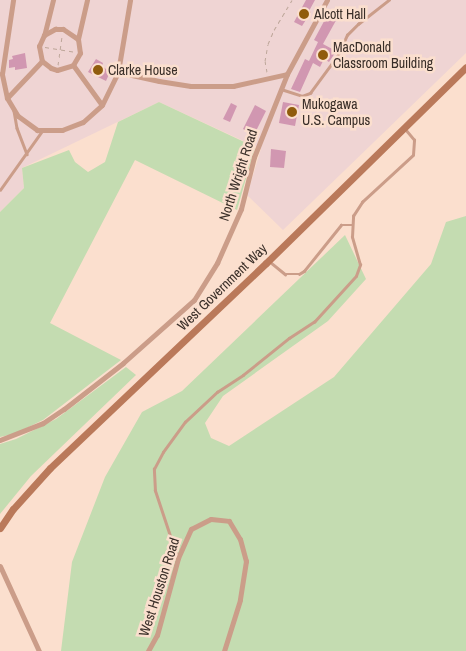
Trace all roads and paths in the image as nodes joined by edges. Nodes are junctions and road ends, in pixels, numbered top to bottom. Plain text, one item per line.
1 (13, 0) edge
2 (53, 0) edge
3 (87, 0) edge
4 (130, 0) edge
5 (292, 0) edge
6 (327, 0) edge
7 (389, 0) edge
8 (63, 28) junction
9 (44, 35) junction
10 (78, 39) junction
11 (39, 46) junction
12 (60, 50) junction
13 (80, 53) junction
14 (42, 61) junction
15 (73, 65) junction
16 (466, 67) edge
17 (57, 70) junction
18 (118, 72) junction
19 (287, 74) junction
20 (268, 78) junction
21 (2, 89) edge
22 (281, 89) junction
23 (7, 98) junction
24 (102, 105) junction
25 (14, 111) junction
26 (403, 128) junction
27 (40, 130) junction
28 (26, 154) junction
29 (0, 190) edge
30 (352, 225) junction
31 (268, 261) junction
32 (0, 440) edge
33 (0, 528) edge
34 (178, 558) junction
35 (0, 566) edge
36 (39, 651) edge
37 (148, 651) edge
38 (224, 651) edge

1 - 21 street
2 - 9 street
3 - 10 street
4 - 18 street
5 - 20 path
6 - 19 street, North Wright Road
7 - 22 lane
8 - 9 street
8 - 10 street
8 - 12 path
9 - 11 street
10 - 13 street
11 - 12 path
11 - 14 street
12 - 13 path
12 - 17 path
13 - 15 street
14 - 17 street
14 - 23 street
15 - 17 street
15 - 24 street
16 - 26 main road, West Government Way
18 - 20 street
18 - 24 street
19 - 20 street
19 - 22 street, North Wright Road
21 - 23 street
22 - 32 street, North Wright Road
23 - 25 street
24 - 27 street
25 - 27 street
25 - 28 lane
26 - 30 lane
26 - 31 main road, West Government Way
27 - 28 lane
28 - 29 lane
30 - 31 lane
30 - 34 lane
31 - 33 main road, West Government Way
34 - 37 street, West Houston Road
34 - 38 street, West Houston Road
35 - 36 street

